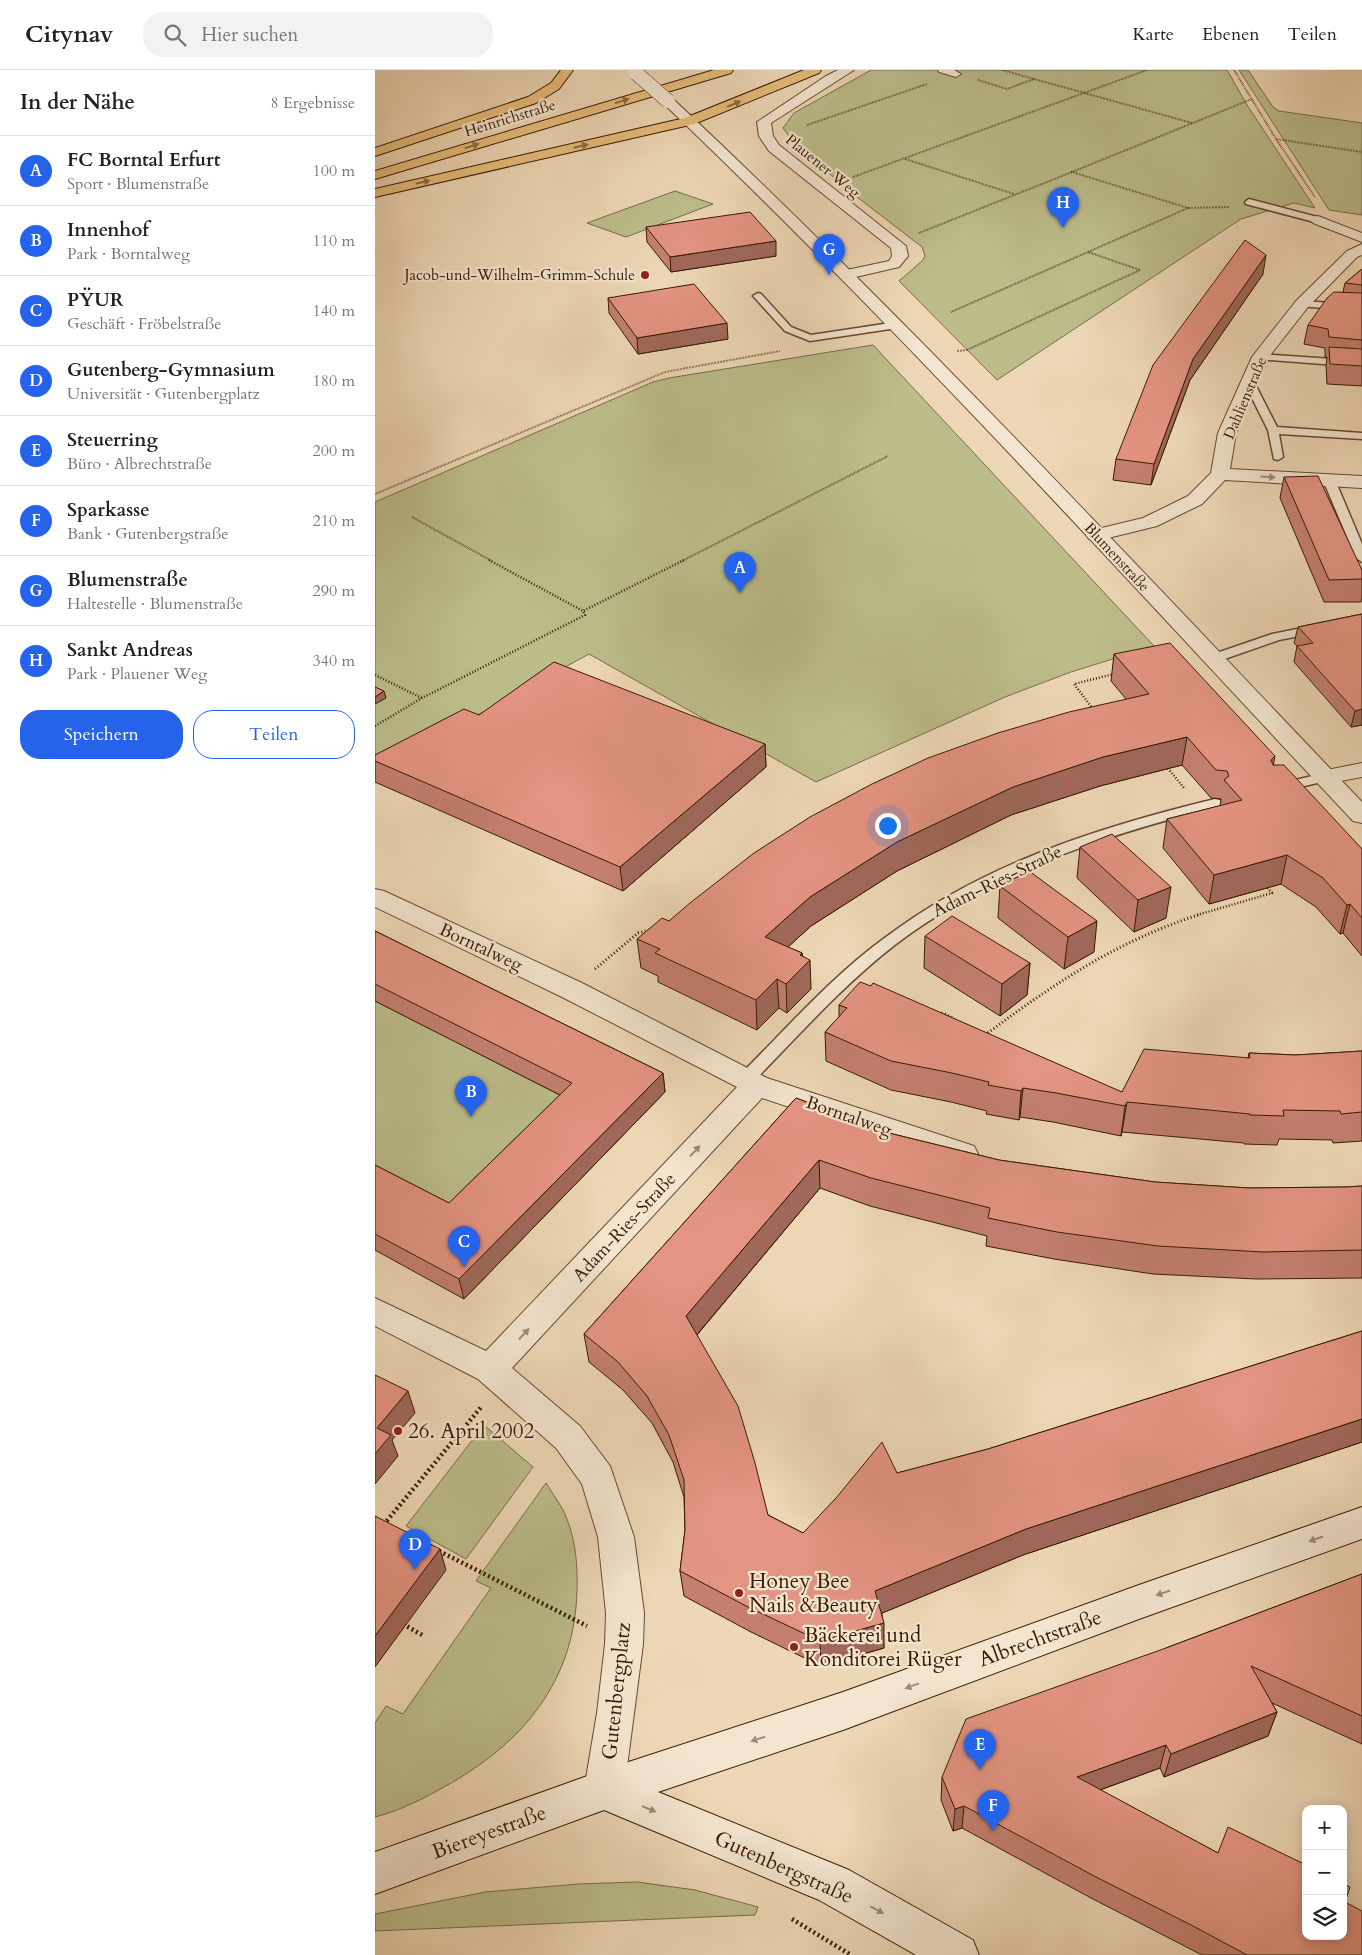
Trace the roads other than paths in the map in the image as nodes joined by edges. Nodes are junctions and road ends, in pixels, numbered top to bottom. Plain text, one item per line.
1 (567, 70) edge
2 (688, 70) edge
3 (727, 70) edge
4 (815, 70) edge
5 (848, 70) edge
6 (943, 70) edge
7 (955, 74) road end
8 (637, 75) edge
9 (689, 121) junction
10 (375, 152) edge
11 (375, 162) edge
12 (375, 175) edge
13 (375, 193) edge
14 (1249, 202) dead end
15 (1318, 220) joint
16 (1362, 238) edge
17 (1359, 253) edge
18 (847, 274) junction
19 (758, 296) dead end
20 (1302, 304) junction
21 (1362, 308) edge
22 (897, 324) junction
23 (1261, 357) junction
24 (1362, 364) edge
25 (1249, 382) junction
26 (1273, 430) junction
27 (1362, 436) edge
28 (1278, 457) dead end
29 (1220, 474) junction
30 (1329, 480) junction
31 (1362, 482) edge
32 (1096, 535) junction
33 (1362, 558) edge
34 (1362, 620) edge
35 (1213, 659) junction
36 (1362, 770) edge
37 (1325, 777) junction
38 (1274, 789) edge
39 (1215, 803) edge
40 (1362, 816) edge
41 (375, 897) edge
42 (751, 1082) junction
43 (991, 1160) edge
44 (375, 1311) edge
45 (490, 1369) junction
46 (1362, 1523) edge
47 (604, 1790) junction
48 (375, 1873) edge
49 (958, 1955) edge

1 - 10 highway
2 - 8 highway, Heinrichstraße
12 -> 3 highway, Heinrichstraße
9 -> 4 highway
5 - 18 street, Plauener Weg
6 - 7 street
8 - 9 street, Blumenstraße, bridge
8 - 11 highway, Heinrichstraße
13 -> 9 highway
9 - 18 street, Blumenstraße
14 - 15 lane
15 - 16 street
17 - 20 street, Dahlienstraße
18 - 22 street, Blumenstraße
19 - 22 lane
20 - 21 lane
20 - 23 street, Dahlienstraße
22 - 32 street, Blumenstraße
23 - 24 lane
23 - 25 street, Dahlienstraße
25 - 26 lane
25 - 29 street, Dahlienstraße
26 - 27 lane
26 - 28 lane
29 -> 30 street
29 - 32 street
30 - 31 street
30 - 33 lane
32 - 35 street, Blumenstraße
34 - 35 lane
35 - 37 street, Blumenstraße
36 - 37 street
37 - 38 lane
37 - 40 street, Blumenstraße
39 - 42 lane, Adam-Ries-Straße
41 - 42 street, Borntalweg
42 - 43 street, Borntalweg
45 -> 42 street, Adam-Ries-Straße
44 - 45 street, Gutenbergplatz
45 - 47 street, Gutenbergplatz
46 -> 47 street, Albrechtstraße
47 - 48 street, Biereyestraße
47 -> 49 street, Gutenbergstraße

